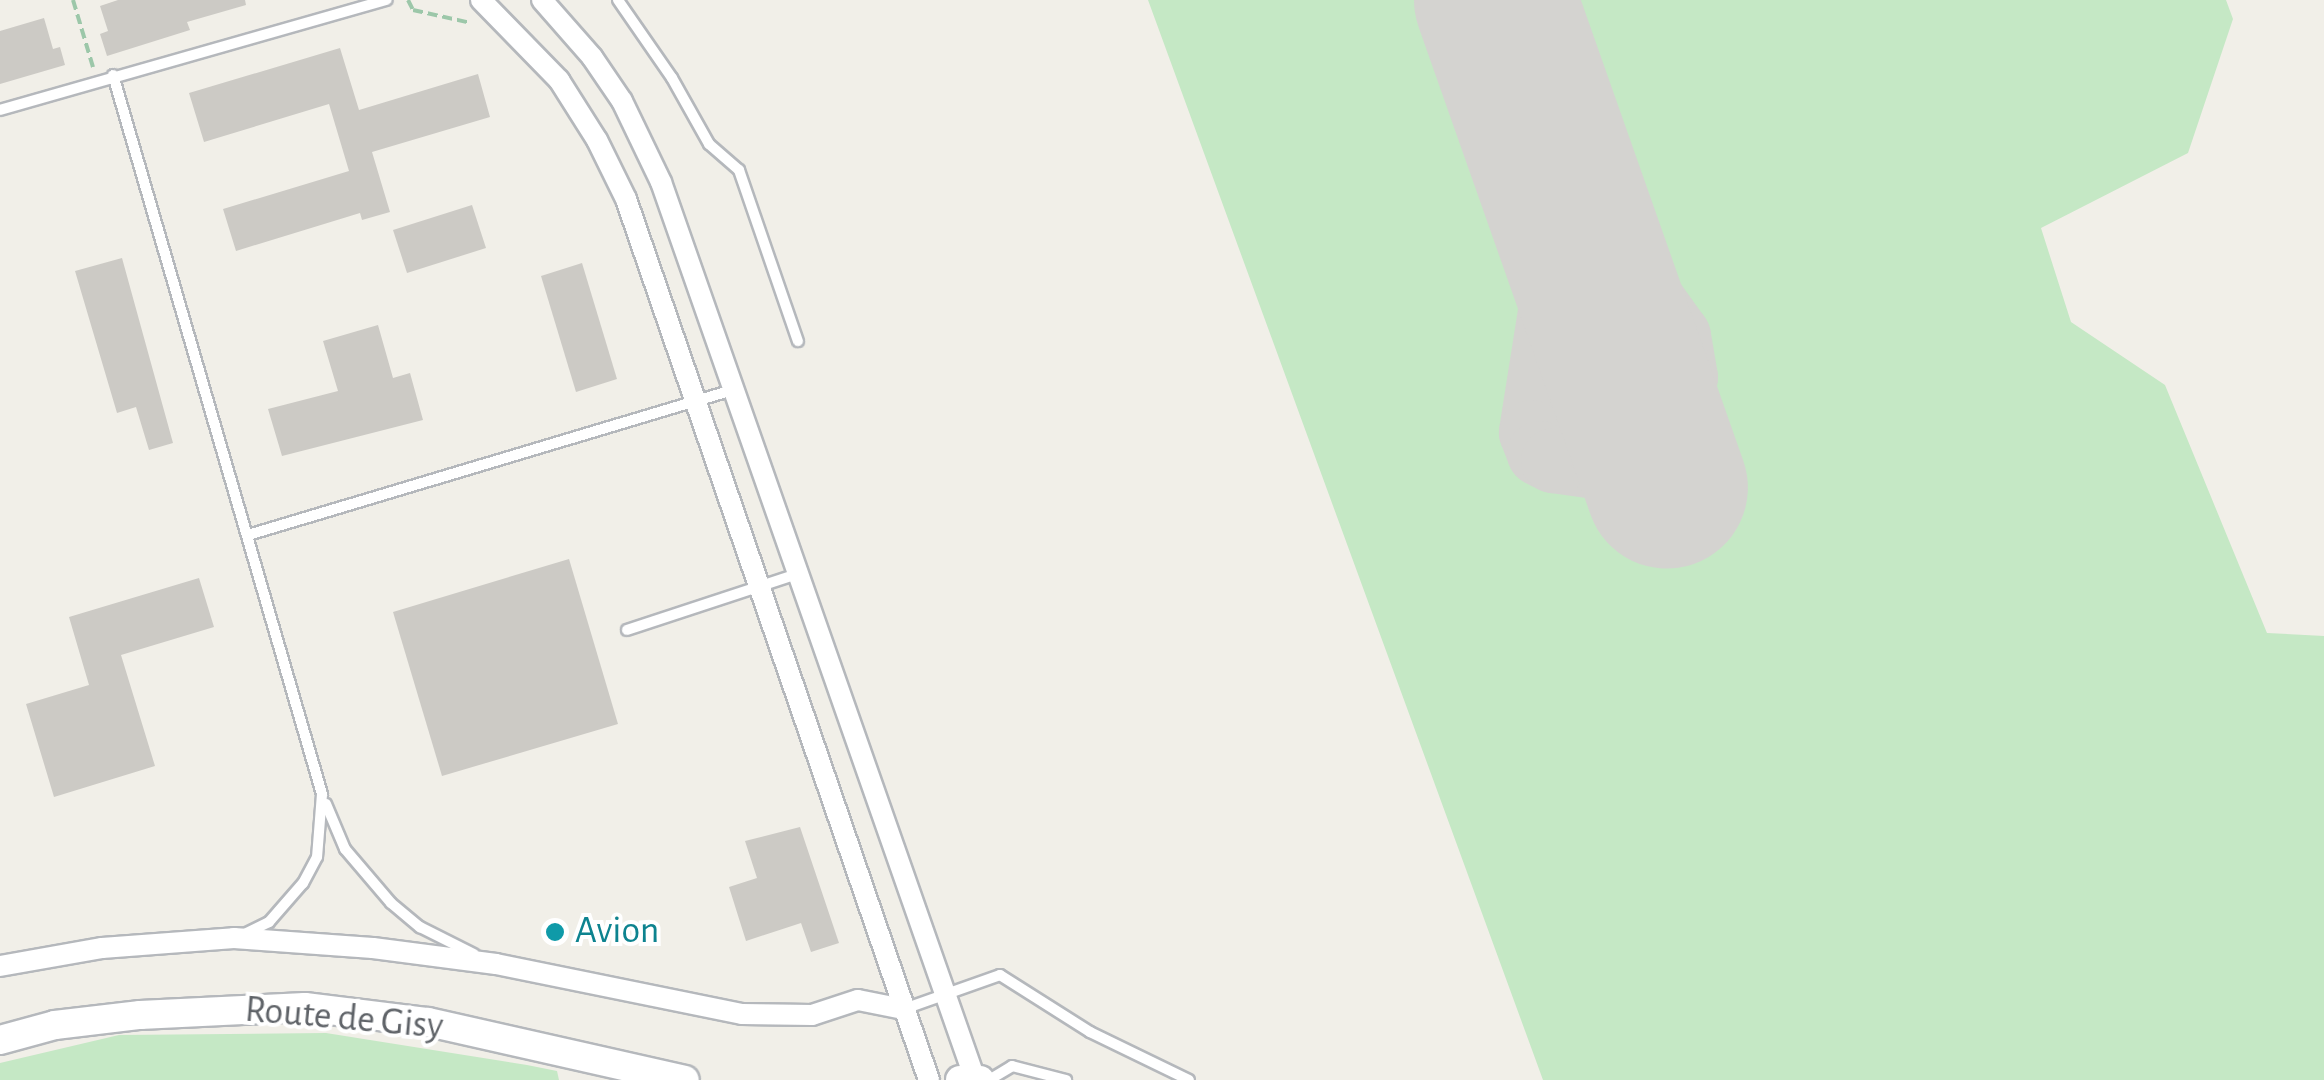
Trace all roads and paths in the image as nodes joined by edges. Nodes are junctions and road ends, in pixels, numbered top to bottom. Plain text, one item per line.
1 (73, 0) edge
2 (387, 0) edge
3 (408, 0) edge
4 (481, 0) edge
5 (542, 0) edge
6 (618, 0) edge
7 (488, 27) dead end
8 (112, 75) junction
9 (97, 80) junction
10 (0, 110) edge
11 (798, 341) dead end
12 (737, 389) junction
13 (699, 402) junction
14 (248, 535) junction
15 (798, 574) junction
16 (760, 587) junction
17 (627, 630) dead end
18 (322, 794) junction
19 (234, 938) junction
20 (496, 964) junction
21 (0, 966) edge
22 (945, 993) junction
23 (904, 1009) junction
24 (0, 1040) edge
25 (978, 1079) edge
26 (685, 1080) edge
27 (928, 1080) edge
28 (960, 1080) edge
29 (989, 1080) edge
30 (1066, 1080) edge
31 (1189, 1080) edge

1 - 9 path
2 - 8 lane
3 - 7 path
4 - 13 street
5 - 12 street
6 - 11 lane
8 - 9 lane
8 - 14 lane
9 - 10 lane
12 - 13 lane
12 - 15 street
13 - 14 lane
13 - 16 street
14 - 18 lane
15 - 16 lane
15 - 22 street
16 - 17 lane
16 - 23 street
18 - 19 lane
18 - 20 lane
19 - 20 street
19 - 21 street
20 - 23 street
22 - 23 lane
22 - 25 street
22 - 31 lane
23 - 27 street
24 - 26 street, Route de Gisy
25 - 28 street
29 - 30 lane

